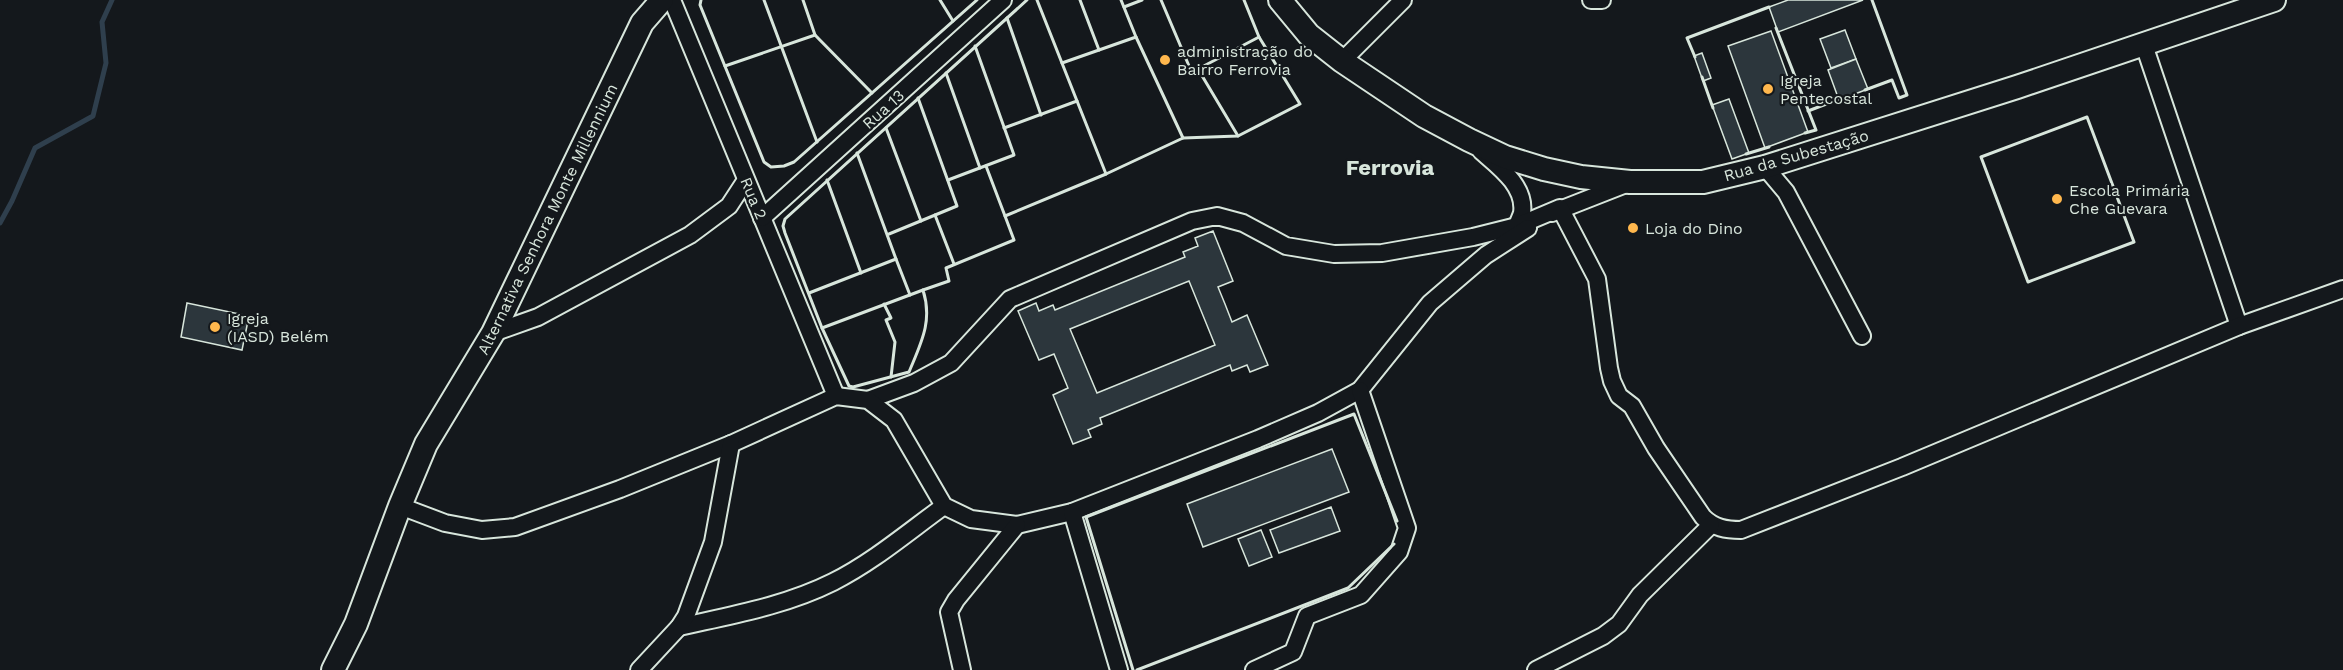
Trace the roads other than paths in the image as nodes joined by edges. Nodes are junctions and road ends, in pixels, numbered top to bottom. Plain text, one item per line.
1 (662, 0) edge
2 (672, 0) edge
3 (1003, 0) edge
4 (1280, 0) edge
5 (1403, 0) edge
6 (1591, 0) edge
7 (1602, 0) edge
8 (2274, 0) edge
9 (2144, 45) junction
10 (1342, 61) junction
11 (1469, 140) junction
12 (1765, 167) junction
13 (746, 180) junction
14 (1630, 182) junction
15 (1560, 208) junction
16 (762, 218) junction
17 (1516, 226) junction
18 (2343, 288) edge
19 (2239, 326) junction
20 (493, 333) junction
21 (1862, 336) dead end
22 (1360, 390) junction
23 (836, 396) junction
24 (868, 400) junction
25 (731, 444) junction
26 (400, 506) junction
27 (944, 506) junction
28 (1072, 512) junction
29 (1017, 525) junction
30 (1711, 525) junction
31 (679, 627) junction
32 (333, 670) edge
33 (639, 670) edge
34 (962, 670) edge
35 (1119, 670) edge
36 (1254, 670) edge
37 (1536, 670) edge

1 - 20 street, Alternativa Senhora Monte Millennium
2 - 13 street, Rua 2
3 - 16 street, Rua 13
4 - 10 street, Rua da Subestação
5 - 10 street
6 - 7 street
8 - 9 street, Rua da Subestação
9 - 12 street, Rua da Subestação
9 - 19 street
10 - 11 street, Rua da Subestação
11 - 14 street, Rua da Subestação
11 - 17 street
12 - 14 street, Rua da Subestação
12 - 21 street
13 - 16 street, Rua 2
13 - 20 street
14 - 15 street
15 - 17 street
15 - 22 street
15 - 30 street
16 - 23 street, Rua 2
17 - 24 street
18 - 19 street
19 - 30 street
20 - 26 street, Alternativa Senhora Monte Millennium
22 - 28 street
22 - 36 street
23 - 24 street
23 - 25 street
24 - 27 street
25 - 26 street
25 - 31 street
26 - 32 street, Alternativa Senhora Monte Millennium
27 - 29 street
27 - 31 street
28 - 29 street
28 - 35 street
29 - 34 street
30 - 37 street
31 - 33 street

